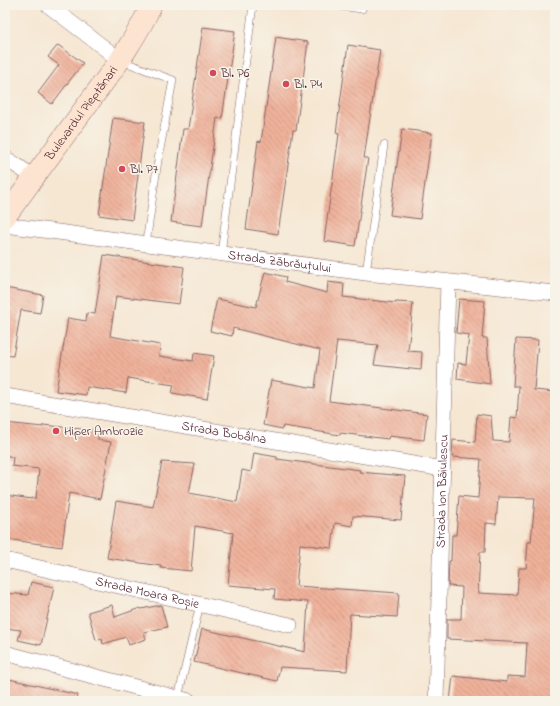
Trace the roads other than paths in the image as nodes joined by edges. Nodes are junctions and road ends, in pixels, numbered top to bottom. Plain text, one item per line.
1 (48, 5) edge
2 (151, 5) edge
3 (253, 5) edge
4 (333, 5) edge
5 (362, 9) dead end
6 (120, 60) junction
7 (384, 145) dead end
8 (5, 158) edge
9 (34, 177) junction
10 (5, 217) edge
11 (5, 225) edge
12 (146, 244) junction
13 (221, 254) junction
14 (366, 273) junction
15 (448, 282) junction
16 (555, 293) edge
17 (5, 396) edge
18 (443, 469) junction
19 (5, 560) edge
20 (200, 604) junction
21 (290, 625) dead end
22 (5, 653) edge
23 (183, 700) edge
24 (436, 701) edge

1 - 6 street
2 - 6 main road, Bulevardul Pieptănari
3 - 13 lane
4 - 5 lane
6 - 9 main road, Bulevardul Pieptănari
6 - 12 lane
7 - 14 lane
8 - 9 street
9 - 10 main road, Bulevardul Pieptănari
11 - 12 street, Strada Zăbrăuțului
12 - 13 street, Strada Zăbrăuțului
13 - 14 street, Strada Zăbrăuțului
14 - 15 street, Strada Zăbrăuțului
15 - 16 street, Strada Zăbrăuțului
15 - 18 street, Strada Ion Băiulescu
17 - 18 street, Strada Bobâlna
18 - 24 street, Strada Ion Băiulescu
19 - 20 street, Strada Moara Roșie
20 - 21 street, Strada Moara Roșie
20 - 23 lane
22 - 23 street

